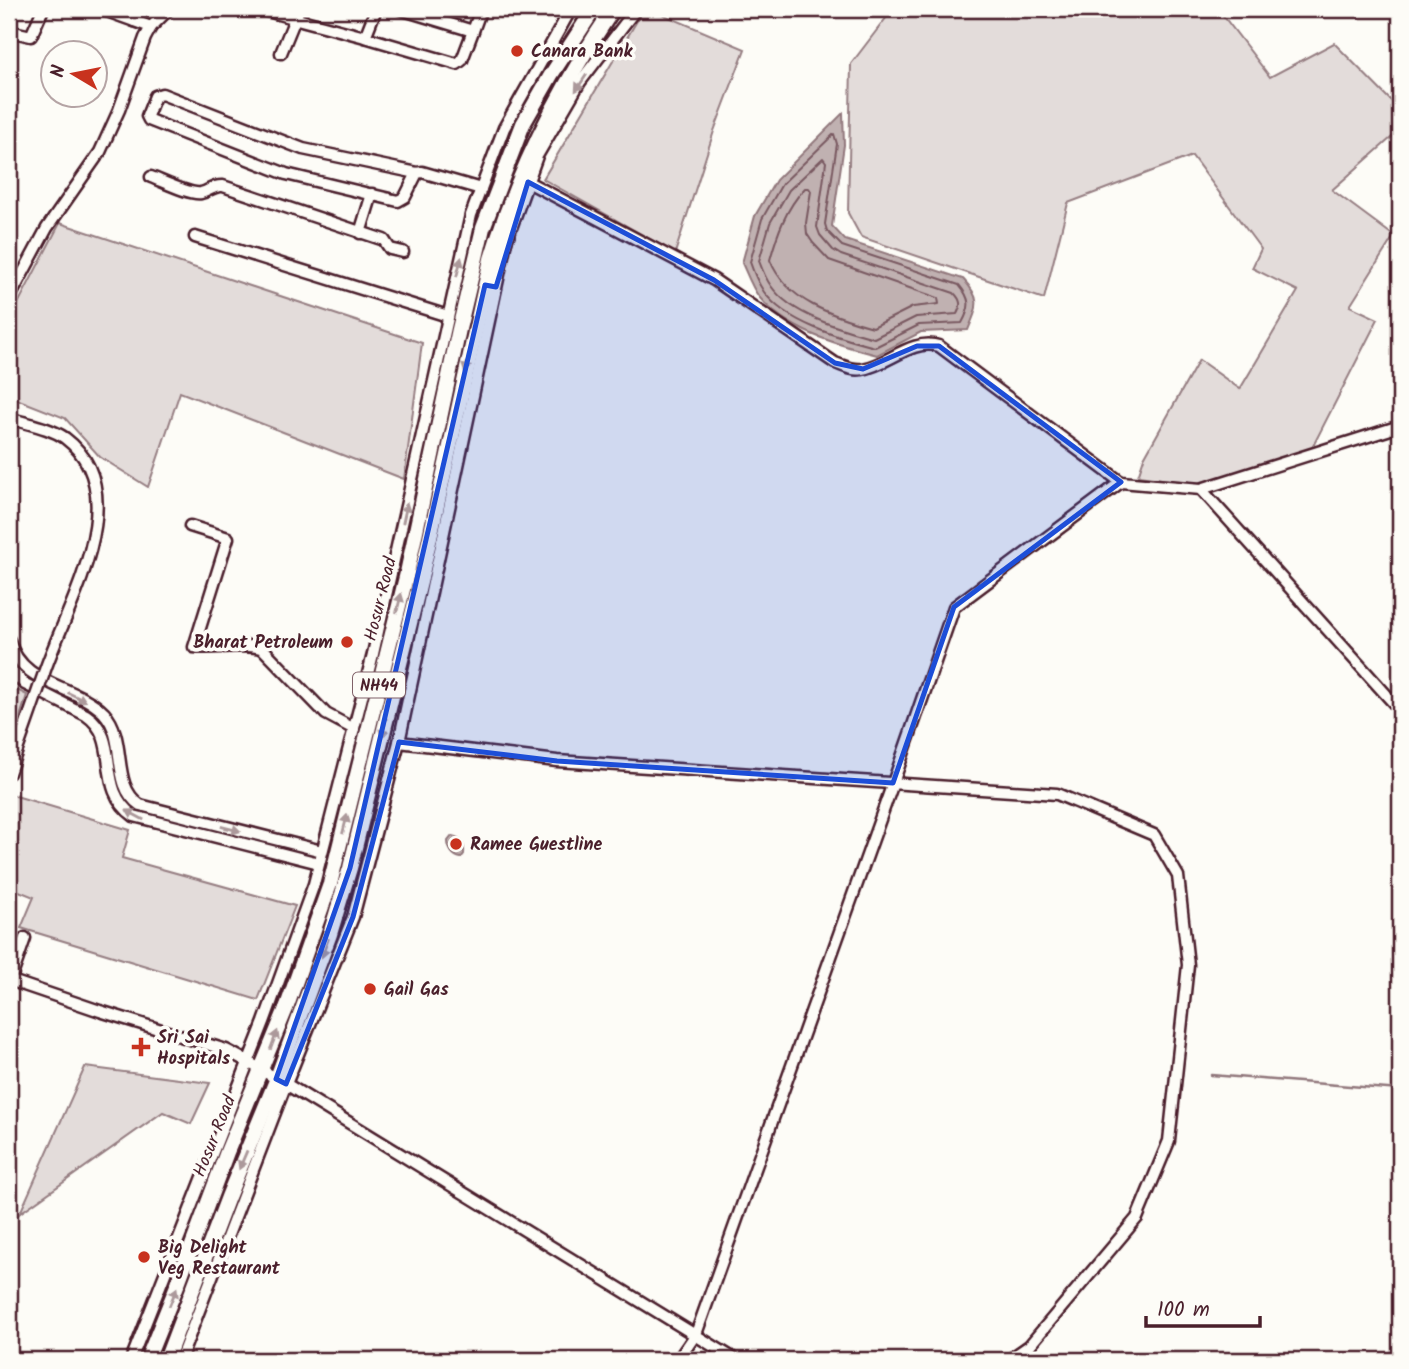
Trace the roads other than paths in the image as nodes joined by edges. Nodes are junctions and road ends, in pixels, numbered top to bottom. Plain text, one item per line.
1 (43, 9) edge
2 (101, 9) edge
3 (137, 9) edge
4 (169, 9) edge
5 (376, 9) edge
6 (400, 9) edge
7 (481, 9) edge
8 (571, 9) edge
9 (594, 9) edge
10 (613, 9) edge
11 (636, 9) edge
12 (267, 11) dead end
13 (297, 14) edge
14 (134, 20) junction
15 (150, 27) junction
16 (9, 31) edge
17 (473, 31) junction
18 (365, 37) junction
19 (281, 53) dead end
20 (417, 173) junction
21 (151, 177) dead end
22 (527, 182) junction
23 (481, 189) junction
24 (372, 194) junction
25 (360, 233) junction
26 (195, 237) dead end
27 (403, 252) dead end
28 (491, 286) junction
29 (9, 299) edge
30 (448, 316) junction
31 (9, 418) edge
32 (1400, 426) edge
33 (1121, 482) junction
34 (1201, 489) junction
35 (190, 526) dead end
36 (9, 640) edge
37 (9, 669) edge
38 (1400, 710) edge
39 (354, 729) junction
40 (399, 742) junction
41 (9, 773) edge
42 (894, 783) junction
43 (322, 851) junction
44 (319, 863) junction
45 (25, 938) dead end
46 (9, 982) edge
47 (246, 1068) junction
48 (261, 1071) junction
49 (281, 1082) junction
50 (696, 1334) junction
51 (131, 1360) edge
52 (147, 1360) edge
53 (166, 1360) edge
54 (180, 1360) edge
55 (678, 1360) edge
56 (736, 1360) edge
57 (1009, 1360) edge

1 - 16 street
2 - 14 street
3 - 14 street
4 - 15 street
5 - 18 street
6 - 17 street
7 - 17 street
8 - 23 street
48 -> 9 highway, Hosur Road / NH44
10 - 28 highway, Hosur Road / NH44
11 -> 22 street
12 - 13 street
13 - 18 street
13 - 19 street
14 - 15 street
15 - 29 street
17 - 18 street
20 - 23 street
20 - 24 street
20 - 24 street
21 - 25 street
22 - 28 street
22 - 33 street
30 -> 23 street
24 - 25 street
25 - 27 street
26 - 30 street
28 - 40 street
28 -> 49 highway, Hosur Road / NH44
39 -> 30 street
31 - 41 street, bridge
32 - 34 street
33 - 34 street
33 - 42 street
34 - 38 street
35 - 39 street
36 -> 43 street
44 -> 37 street
39 - 43 street
40 - 42 street
40 - 49 street
42 - 50 street
42 - 57 street
43 - 44 street
44 - 47 street
45 - 46 street
46 - 47 street
47 - 48 street
47 - 51 street
48 - 49 street
52 -> 48 highway, Hosur Road / NH44
49 - 50 street
49 -> 53 highway, Hosur Road / NH44
49 - 54 street
50 - 55 street
50 - 56 street

